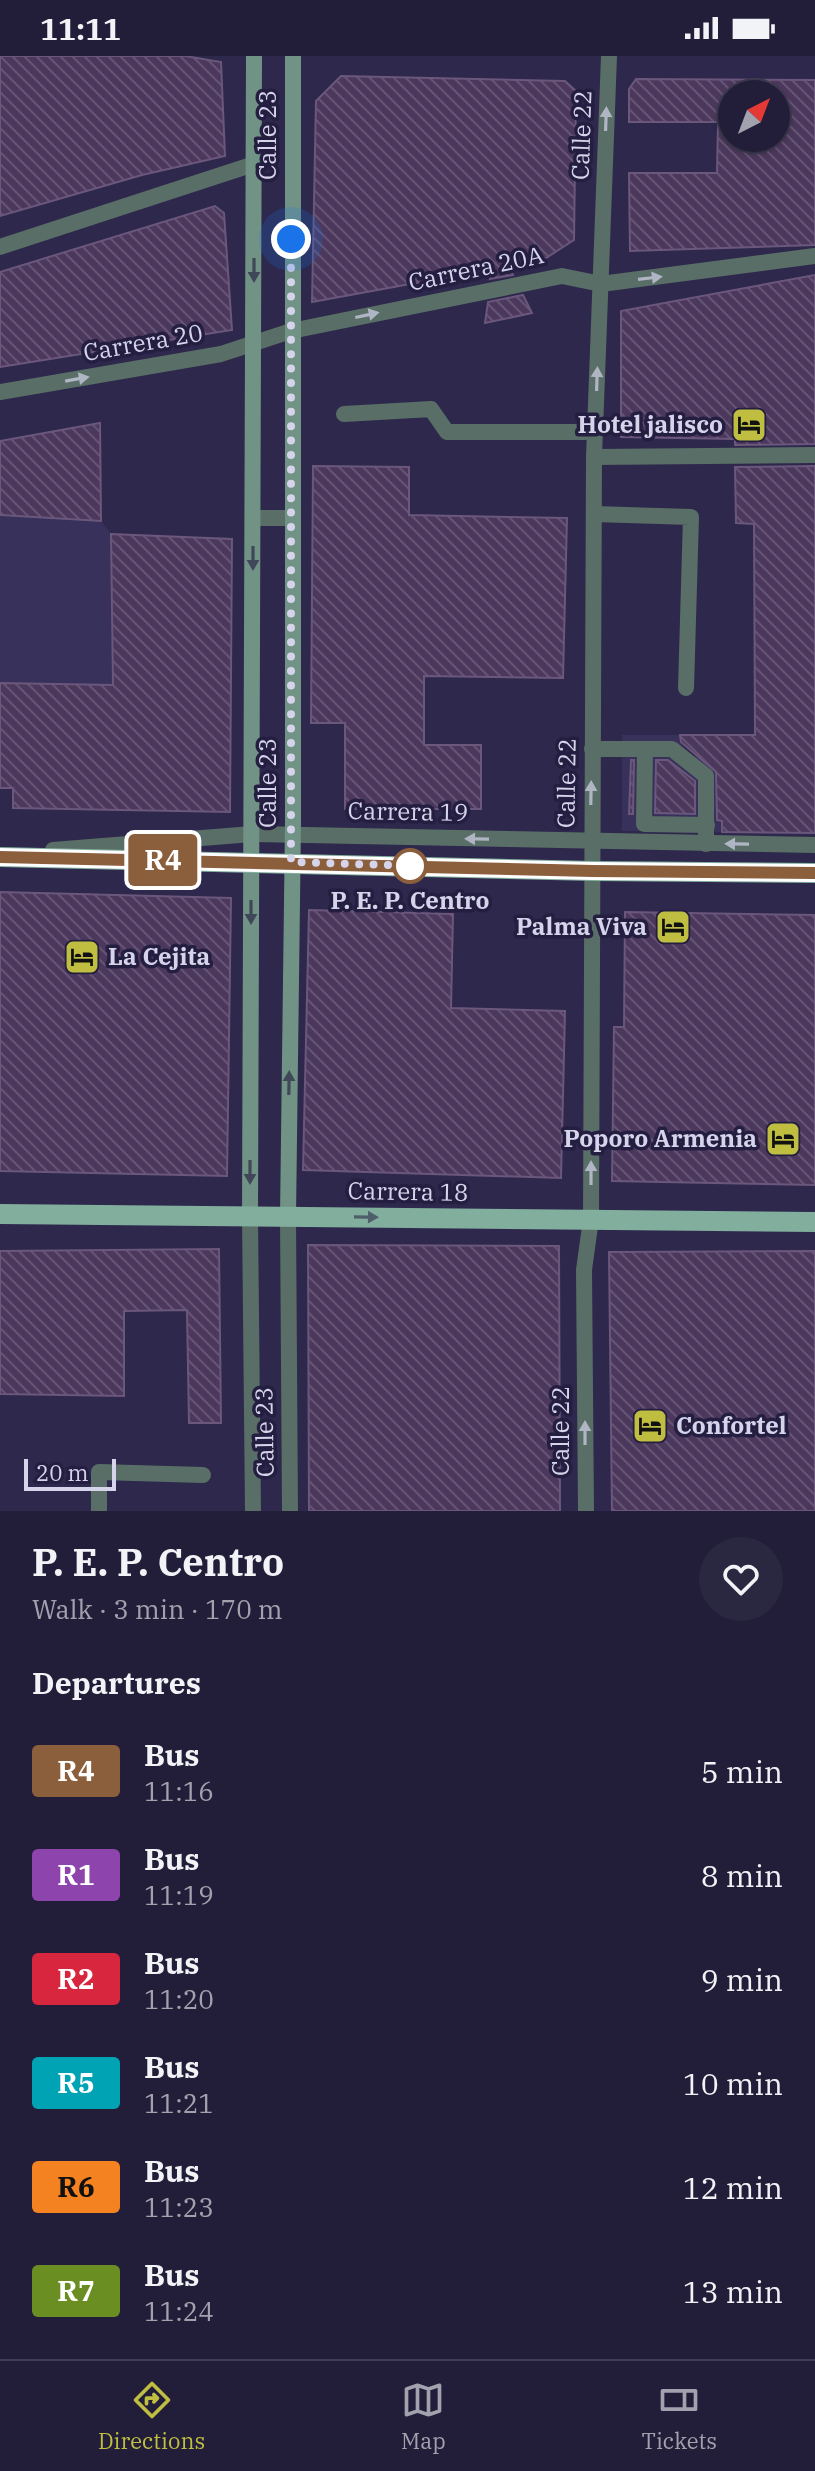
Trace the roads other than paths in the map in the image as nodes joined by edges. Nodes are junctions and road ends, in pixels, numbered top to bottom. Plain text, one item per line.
1 (254, 56) edge
2 (293, 56) edge
3 (609, 56) edge
4 (254, 164) junction
5 (0, 247) edge
6 (815, 256) edge
7 (601, 284) junction
8 (291, 331) junction
9 (254, 343) junction
10 (0, 392) edge
11 (344, 414) dead end
12 (595, 432) junction
13 (815, 455) edge
14 (594, 457) junction
15 (594, 514) junction
16 (253, 518) junction
17 (291, 518) junction
18 (686, 688) dead end
19 (592, 749) junction
20 (645, 749) junction
21 (707, 825) junction
22 (252, 834) junction
23 (292, 835) junction
24 (591, 842) junction
25 (706, 844) junction
26 (815, 845) edge
27 (0, 856) edge
28 (251, 861) junction
29 (291, 862) junction
30 (593, 871) junction
31 (815, 873) edge
32 (0, 1214) edge
33 (250, 1216) junction
34 (288, 1217) junction
35 (591, 1219) junction
36 (815, 1222) edge
37 (203, 1475) dead end
38 (99, 1511) edge
39 (253, 1511) edge
40 (290, 1511) edge
41 (586, 1511) edge

1 - 4 main road, Calle 23
2 - 8 main road, Calle 23
7 -> 3 street, Calle 22
4 - 5 street
4 -> 9 main road, Calle 23
7 -> 6 street, Carrera 20A
8 -> 7 street, Carrera 20A
12 -> 7 street, Calle 22
8 - 9 street, Carrera 20
8 - 17 main road, Calle 23
10 -> 9 street, Carrera 20
9 - 16 main road, Calle 23
11 - 12 street
12 - 14 street, Calle 22
13 - 14 street
14 - 15 street, Calle 22
15 - 18 street
15 - 19 street, Calle 22
16 - 17 street
16 -> 22 main road, Calle 23
17 - 23 main road, Calle 23
19 - 20 street
24 -> 19 street, Calle 22
20 - 21 street
20 - 21 street
21 - 25 street
22 - 23 street, Carrera 19
22 - 27 street, Carrera 19
22 - 28 main road, Calle 23
24 -> 23 street, Carrera 19
23 - 29 main road, Calle 23
24 - 25 street, Carrera 19
24 - 30 street, Calle 22
26 -> 25 street, Carrera 19
27 - 28 main road, Carrera 19
28 - 29 main road, Carrera 19
28 -> 33 main road, Calle 23
29 - 30 main road, Carrera 19
34 -> 29 main road, Calle 23
30 - 31 main road, Carrera 19
35 -> 30 street, Calle 22
32 - 33 main road, Carrera 18
33 - 34 main road, Carrera 18
33 - 39 street, Calle 23
34 -> 35 main road, Carrera 18
34 - 40 street, Calle 23
35 - 36 main road, Carrera 18
41 -> 35 street, Calle 22
37 - 38 street

